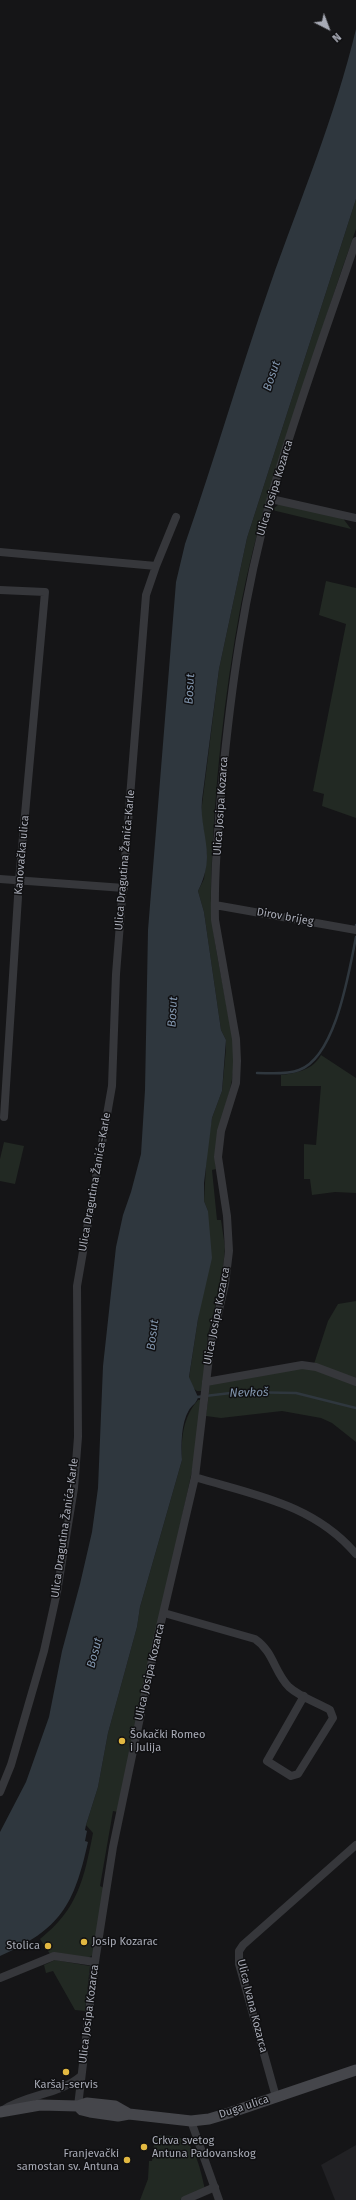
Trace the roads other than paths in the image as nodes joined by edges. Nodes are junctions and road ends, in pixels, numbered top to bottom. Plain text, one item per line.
1 (356, 241) edge
2 (271, 499) junction
3 (176, 517) dead end
4 (356, 518) edge
5 (0, 552) edge
6 (156, 566) junction
7 (0, 590) edge
8 (0, 879) edge
9 (19, 881) junction
10 (124, 888) junction
11 (215, 905) junction
12 (356, 930) edge
13 (4, 1117) dead end
14 (356, 1382) edge
15 (206, 1385) junction
16 (195, 1477) junction
17 (356, 1554) edge
18 (164, 1613) junction
19 (304, 1696) junction
20 (0, 1792) edge
21 (356, 1845) edge
22 (96, 1962) junction
23 (0, 1978) edge
24 (356, 2070) edge
25 (81, 2076) junction
26 (276, 2097) junction
27 (78, 2106) junction
28 (1, 2112) edge
29 (191, 2122) junction
30 (215, 2187) junction
31 (185, 2200) edge
32 (219, 2200) edge

1 - 2 street, Ulica Josipa Kozarca
2 - 4 street
2 - 11 street, Ulica Josipa Kozarca
3 - 6 street, Ulica Dragutina Žanića-Karle
5 - 6 street
6 - 10 street, Ulica Dragutina Žanića-Karle
7 - 9 street, Kanovačka ulica
8 - 9 street
9 - 10 street
9 - 13 street, Kanovačka ulica
10 - 20 street, Ulica Dragutina Žanića-Karle
11 - 12 street, Dirov brijeg
11 - 15 street, Ulica Josipa Kozarca
14 - 15 street, Ulica Josipa Kozarca
15 - 16 street, Ulica Josipa Kozarca
16 - 17 street
16 - 18 street, Ulica Josipa Kozarca
18 - 19 street
18 - 22 street, Ulica Josipa Kozarca
19 - 19 street
21 - 26 street, Ulica Ivana Kozarca
22 - 23 street
22 - 25 street, Ulica Josipa Kozarca
24 - 26 main road, Duga ulica
25 - 27 street, Ulica Josipa Kozarca
25 - 28 street, Duga ulica
26 - 29 main road, Duga ulica
27 - 28 main road, Duga ulica
27 - 29 main road, Duga ulica
29 - 30 street
30 - 31 street
30 - 32 street

